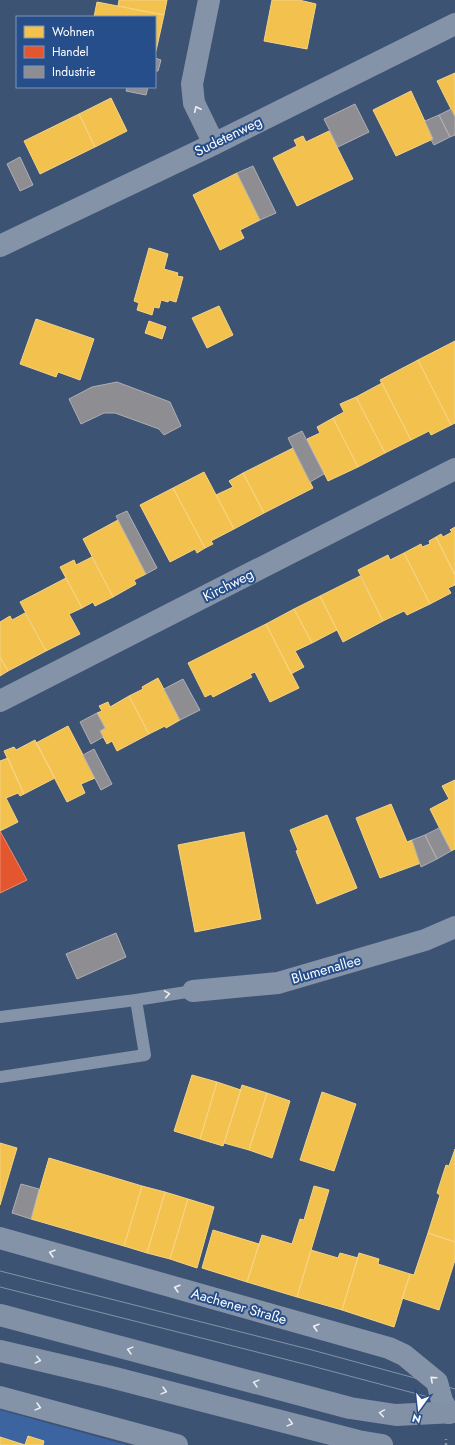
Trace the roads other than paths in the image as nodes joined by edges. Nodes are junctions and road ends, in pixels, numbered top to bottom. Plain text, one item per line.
1 (209, 0) edge
2 (455, 24) edge
3 (214, 144) junction
4 (0, 246) edge
5 (455, 469) edge
6 (0, 701) edge
7 (455, 927) edge
8 (192, 991) joint
9 (139, 999) junction
10 (0, 1017) edge
11 (0, 1077) edge
12 (0, 1238) edge
13 (0, 1315) edge
14 (0, 1351) edge
15 (0, 1397) edge
16 (452, 1413) edge
17 (177, 1445) edge
18 (382, 1445) edge

3 -> 1 street
2 - 3 street, Sudetenweg
3 - 4 street, Sudetenweg
5 - 6 street, Kirchweg
7 - 8 street, Blumenallee
9 -> 8 lane
9 - 10 lane
9 - 11 lane
16 -> 12 street, Aachener Straße
16 -> 13 main road, Aachener Straße
14 -> 18 main road
15 -> 17 street

